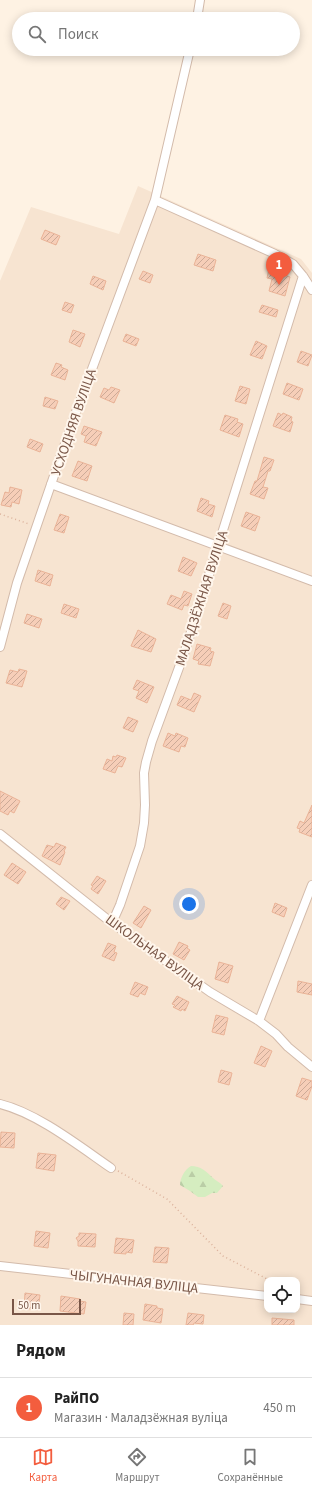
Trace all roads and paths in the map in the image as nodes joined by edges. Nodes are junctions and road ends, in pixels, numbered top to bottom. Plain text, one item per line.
1 (200, 0) edge
2 (197, 12) edge
3 (188, 56) edge
4 (155, 200) junction
5 (303, 276) junction
6 (312, 290) edge
7 (51, 484) junction
8 (0, 514) edge
9 (36, 526) junction
10 (218, 545) junction
11 (312, 581) edge
12 (0, 647) edge
13 (0, 834) edge
14 (312, 885) edge
15 (112, 923) junction
16 (259, 1021) junction
17 (312, 1066) edge
18 (0, 1104) edge
19 (112, 1168) joint
20 (0, 1266) edge
21 (264, 1278) edge
22 (264, 1296) edge
23 (300, 1299) edge
24 (312, 1301) edge

1 - 2 street
3 - 4 street, УСХОДНЯЯ ВУЛІЦА
4 - 5 street
4 - 7 street, УСХОДНЯЯ ВУЛІЦА
5 - 6 street
5 - 10 street, МАЛАДЗЁЖНАЯ ВУЛІЦА
7 - 9 street, УСХОДНЯЯ ВУЛІЦА
7 - 10 street
8 - 9 path
9 - 12 street, УСХОДНЯЯ ВУЛІЦА
10 - 11 street
10 - 15 street, МАЛАДЗЁЖНАЯ ВУЛІЦА
13 - 15 street, ШКОЛЬНАЯ ВУЛІЦА
14 - 16 street
15 - 16 street, ШКОЛЬНАЯ ВУЛІЦА
16 - 17 street, ШКОЛЬНАЯ ВУЛІЦА
18 - 19 street
19 - 21 path
20 - 22 street, ЧЫГУНАЧНАЯ ВУЛІЦА
23 - 24 street

